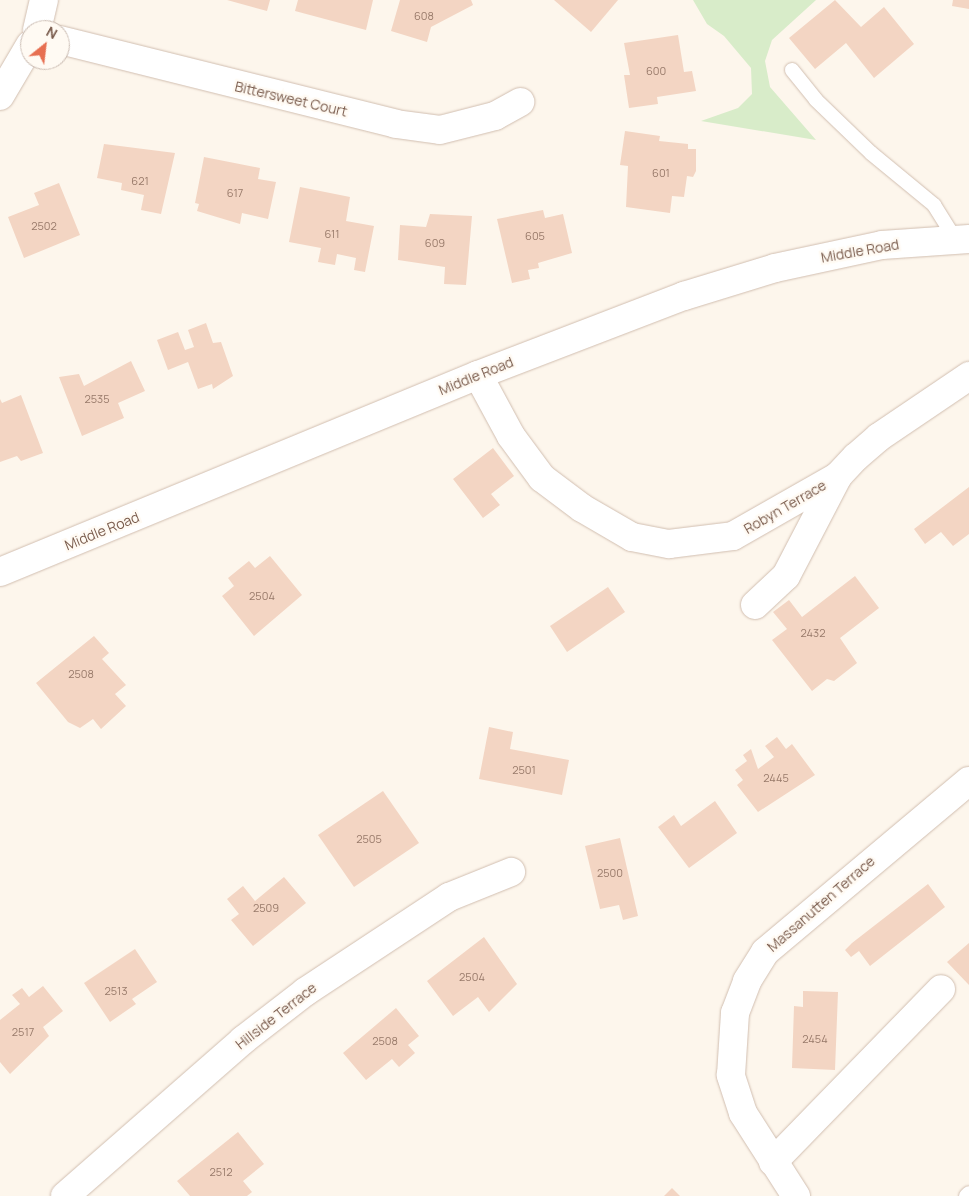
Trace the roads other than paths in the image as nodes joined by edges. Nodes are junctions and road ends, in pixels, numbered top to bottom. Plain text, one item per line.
1 (44, 0) edge
2 (39, 20) edge
3 (70, 43) edge
4 (20, 61) edge
5 (792, 70) dead end
6 (0, 96) edge
7 (520, 102) dead end
8 (962, 239) edge
9 (478, 375) junction
10 (969, 376) edge
11 (838, 476) junction
12 (0, 572) edge
13 (755, 605) dead end
14 (969, 781) edge
15 (511, 872) dead end
16 (941, 988) dead end
17 (773, 1162) junction
18 (969, 1193) edge
19 (65, 1196) edge
20 (796, 1196) edge
21 (966, 1196) edge

1 - 2 street
3 - 7 street, Bittersweet Court
4 - 6 street
5 - 8 lane
8 - 9 street, Middle Road
9 - 11 street, Robyn Terrace
9 - 12 street, Middle Road
10 - 11 street, Robyn Terrace
11 - 13 street, Robyn Terrace
14 - 17 street, Massanutten Terrace
15 - 19 street, Hillside Terrace
16 - 17 street
17 - 20 street, Massanutten Terrace
18 - 21 lane

